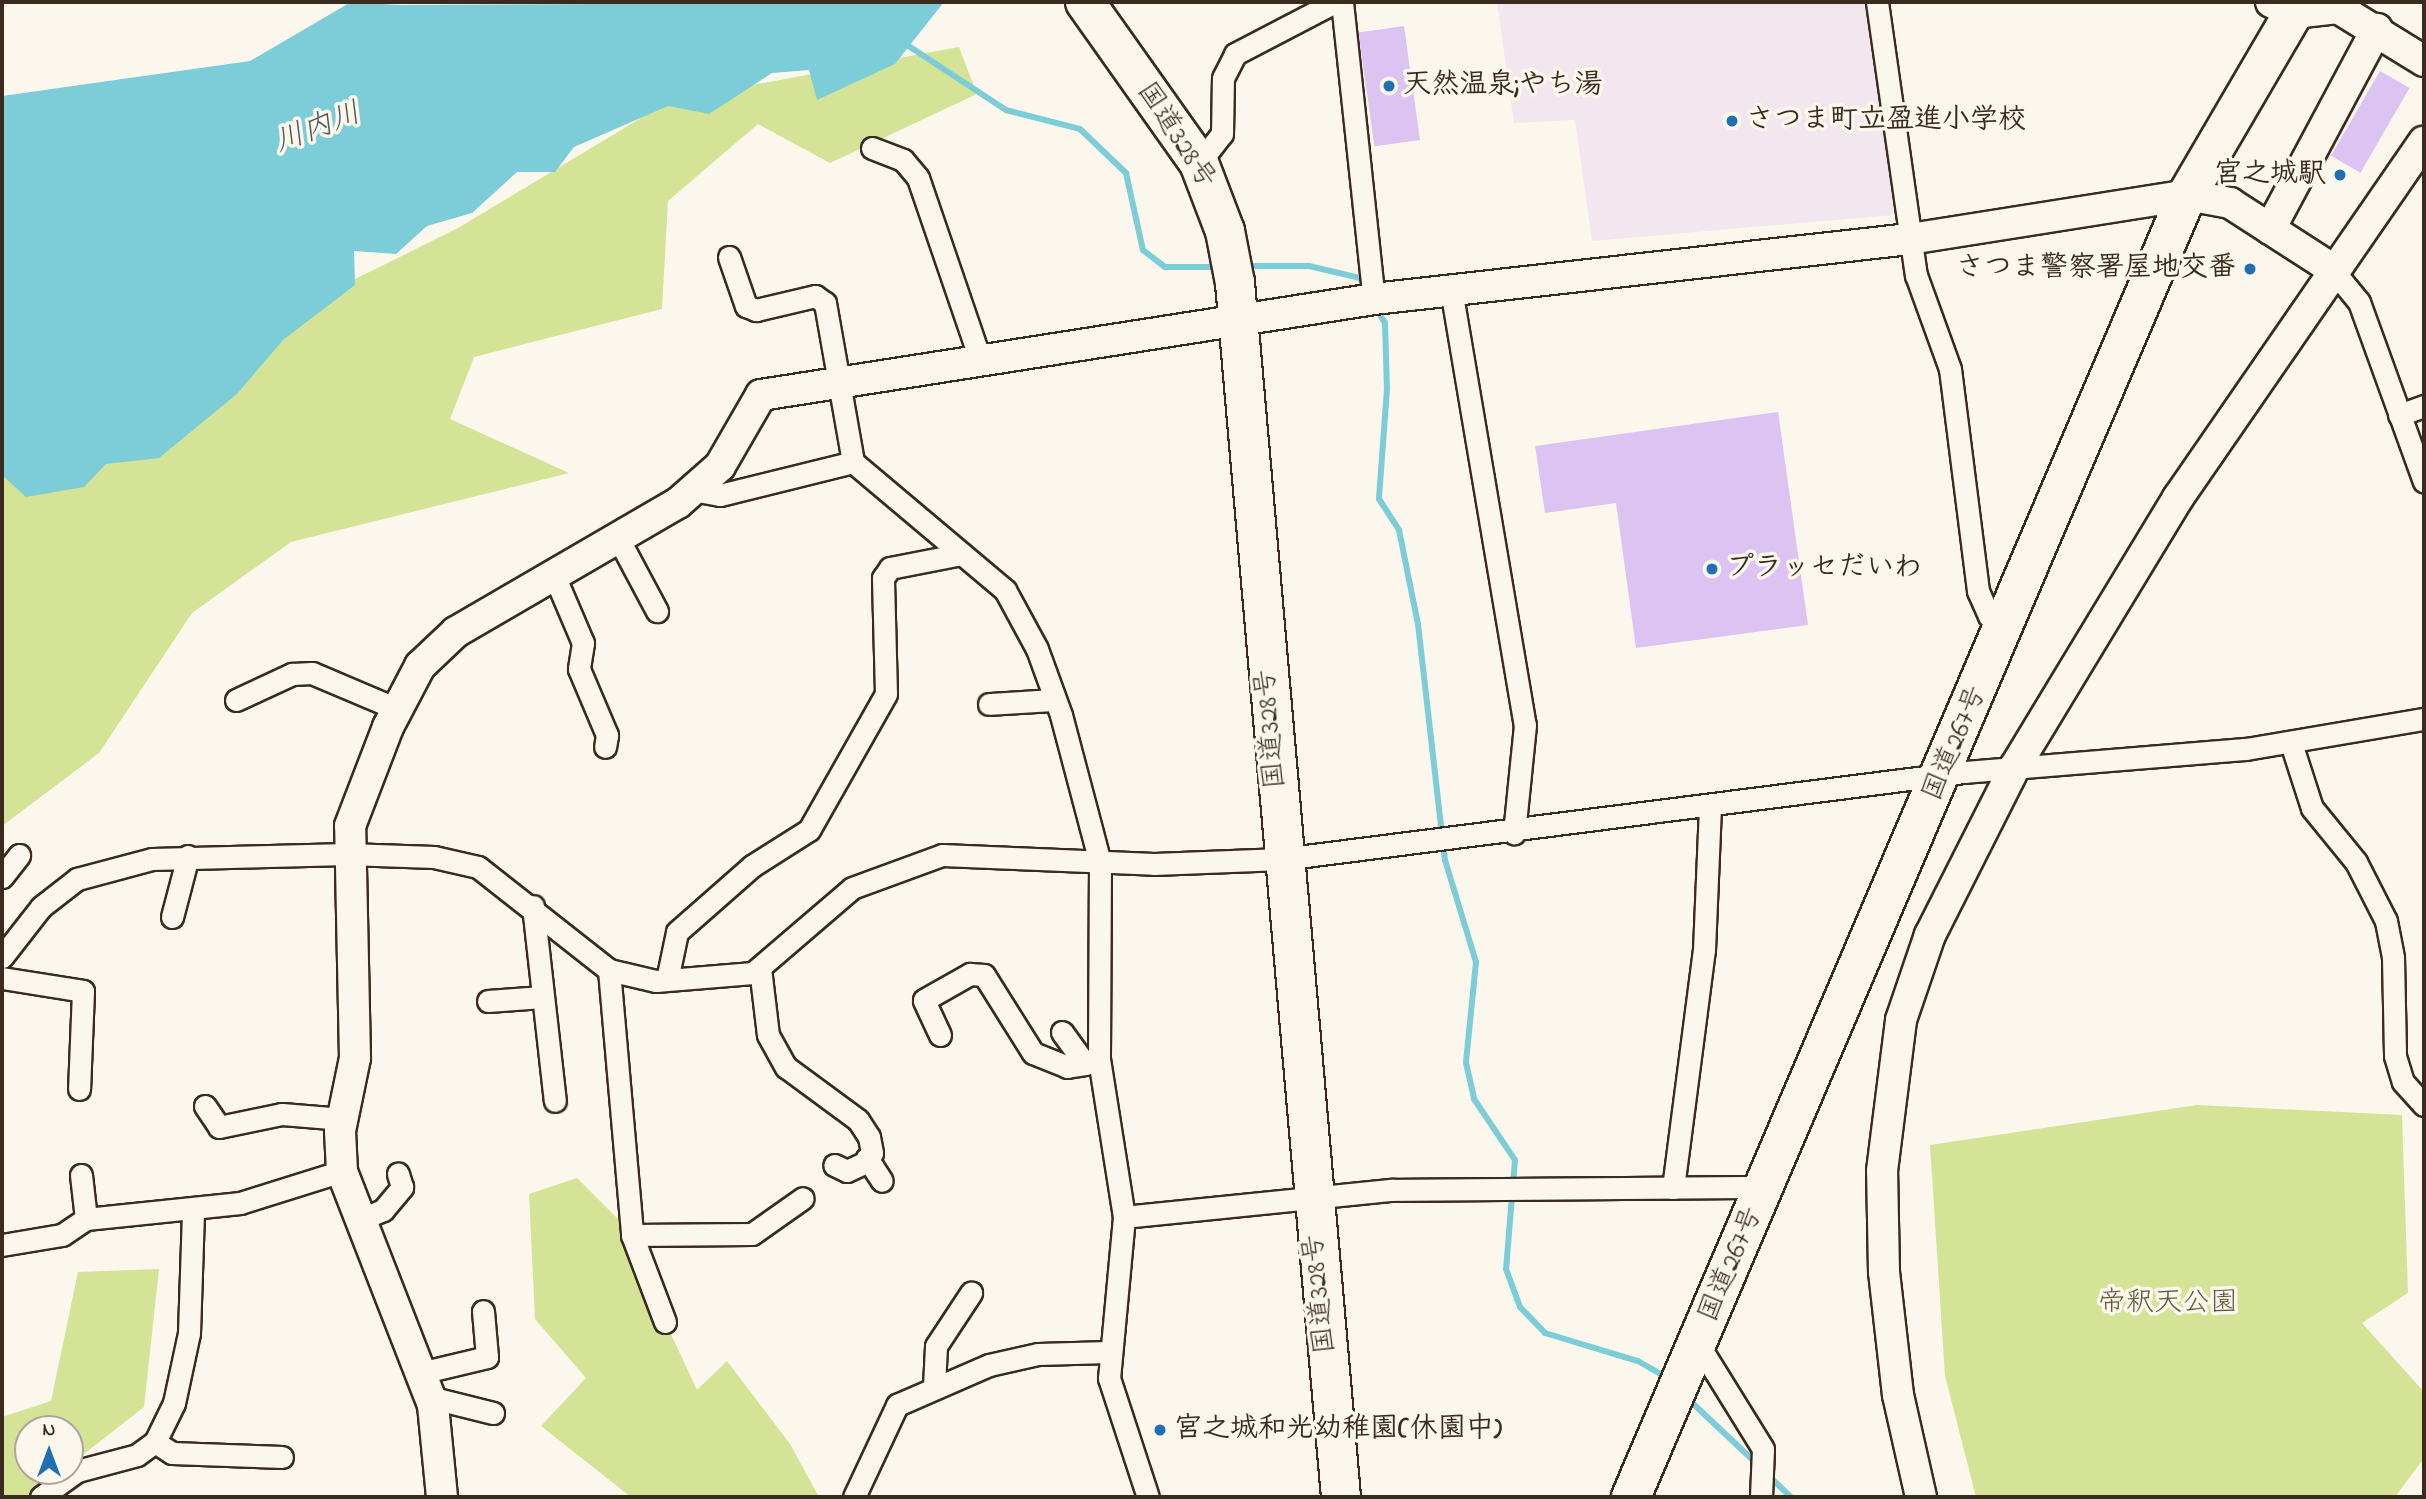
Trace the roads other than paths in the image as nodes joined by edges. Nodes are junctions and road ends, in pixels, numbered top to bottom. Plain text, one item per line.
1 (1085, 2) edge
2 (1335, 2) edge
3 (1342, 2) edge
4 (1877, 2) edge
5 (2288, 5) edge
6 (2377, 29) junction
7 (2424, 61) edge
8 (2424, 142) edge
9 (872, 148) dead end
10 (1199, 163) junction
11 (2187, 195) junction
12 (2270, 229) junction
13 (1910, 239) junction
14 (729, 257) dead end
15 (2331, 268) junction
16 (1451, 289) junction
17 (1374, 299) junction
18 (1239, 322) junction
19 (981, 362) junction
20 (844, 383) junction
21 (2424, 406) edge
22 (2399, 415) junction
23 (853, 462) junction
24 (2424, 482) edge
25 (692, 491) junction
26 (618, 538) junction
27 (962, 554) junction
28 (554, 575) junction
29 (657, 611) dead end
30 (2004, 627) junction
31 (236, 700) dead end
32 (1055, 700) junction
33 (989, 704) dead end
34 (397, 709) junction
35 (2424, 719) edge
36 (2291, 743) junction
37 (606, 747) dead end
38 (2015, 767) junction
39 (1942, 779) junction
40 (1710, 808) junction
41 (1514, 833) junction
42 (347, 854) junction
43 (19, 855) dead end
44 (188, 856) junction
45 (1282, 859) junction
46 (1100, 863) junction
47 (2, 877) edge
48 (533, 906) junction
49 (172, 917) dead end
50 (2, 957) edge
51 (760, 968) junction
52 (608, 970) junction
53 (2, 978) edge
54 (667, 980) junction
55 (542, 997) junction
56 (488, 1001) dead end
57 (1062, 1032) dead end
58 (940, 1035) dead end
59 (1092, 1062) junction
60 (79, 1089) dead end
61 (555, 1101) dead end
62 (2424, 1105) edge
63 (205, 1106) dead end
64 (343, 1119) junction
65 (867, 1158) junction
66 (834, 1165) dead end
67 (342, 1171) junction
68 (398, 1174) dead end
69 (81, 1175) dead end
70 (882, 1181) dead end
71 (1766, 1187) junction
72 (1673, 1188) junction
73 (1312, 1196) junction
74 (803, 1198) dead end
75 (193, 1210) junction
76 (1124, 1217) junction
77 (86, 1219) junction
78 (361, 1219) junction
79 (632, 1236) junction
80 (2, 1245) edge
81 (971, 1293) dead end
82 (482, 1311) dead end
83 (665, 1322) dead end
84 (1698, 1344) junction
85 (1109, 1352) junction
86 (425, 1385) junction
87 (934, 1386) junction
88 (493, 1413) dead end
89 (155, 1442) junction
90 (282, 1457) dead end
91 (69, 1489) edge
92 (41, 1497) edge
93 (442, 1497) edge
94 (854, 1497) edge
95 (1148, 1497) edge
96 (1341, 1497) edge
97 (1631, 1497) edge
98 (1761, 1497) edge
99 (1921, 1497) edge

1 - 10 highway, 国道328号
2 - 10 street
3 - 17 street
4 - 13 street
5 - 6 street
5 - 11 highway, 国道267号
6 - 7 street
6 - 12 street
8 - 15 street
9 - 19 street
10 - 18 highway, 国道328号
11 - 12 street
11 - 13 street
11 - 30 highway, 国道267号
12 - 15 street
13 - 16 street
13 - 30 street
14 - 20 street
15 - 22 street
15 - 38 street
16 - 17 street
16 - 41 street
17 - 18 street
18 - 19 street
18 - 45 highway, 国道328号
19 - 20 street
20 - 23 street
20 - 25 street
21 - 22 street
22 - 24 street
23 - 25 street
23 - 27 street
25 - 26 street
26 - 28 street
26 - 29 street
27 - 32 street
27 - 54 street
28 - 34 street
28 - 37 street
30 - 39 highway, 国道267号
31 - 34 street
32 - 33 street
32 - 46 street
34 - 42 street
35 - 36 street
36 - 38 street
36 - 62 street
38 - 39 street
38 - 99 street
39 - 40 street
39 - 71 highway, 国道267号
40 - 41 street
40 - 72 street
41 - 45 street
42 - 44 street
42 - 48 street
42 - 64 street
43 - 47 street
44 - 49 street
44 - 50 street
45 - 46 street
45 - 73 highway, 国道328号
46 - 51 street
46 - 59 street
48 - 52 street
48 - 55 street
51 - 54 street
51 - 65 street
52 - 54 street
52 - 79 street
53 - 60 street
55 - 56 street
55 - 61 street
57 - 59 street
58 - 59 street
59 - 76 street
63 - 64 street
64 - 67 street
65 - 66 street
65 - 70 street
67 - 75 street
67 - 78 street
68 - 78 street
69 - 77 street
71 - 72 street
71 - 84 highway, 国道267号
72 - 73 street
73 - 76 street
73 - 96 highway, 国道328号
74 - 79 street
75 - 77 street
75 - 89 street
76 - 85 street
77 - 80 street
78 - 86 street
79 - 83 street
81 - 87 street
82 - 86 street
84 - 97 highway, 国道267号
84 - 98 street
85 - 87 street
85 - 95 street
86 - 88 street
86 - 93 street
87 - 94 street
89 - 90 street
89 - 91 street
91 - 92 street

